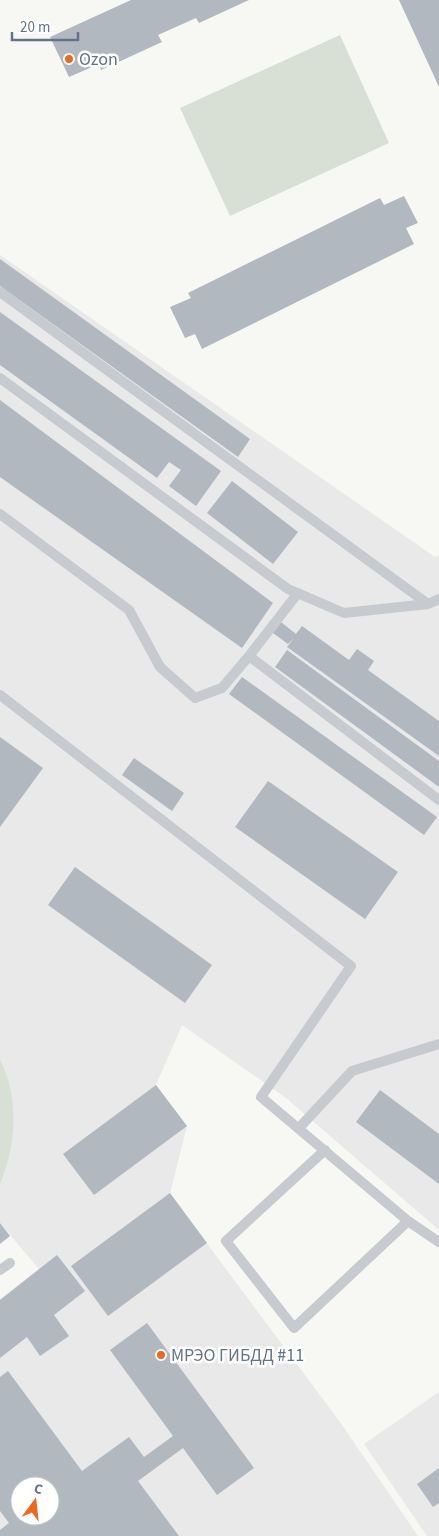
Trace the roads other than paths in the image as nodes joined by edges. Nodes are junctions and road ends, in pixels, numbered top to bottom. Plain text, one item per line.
1 (0, 292) edge
2 (0, 378) edge
3 (0, 514) edge
4 (298, 593) junction
5 (439, 599) edge
6 (428, 604) junction
7 (249, 656) junction
8 (0, 695) edge
9 (439, 800) edge
10 (439, 1044) edge
11 (299, 1128) junction
12 (325, 1150) junction
13 (408, 1220) junction
14 (439, 1242) edge
15 (10, 1263) dead end
16 (0, 1270) edge

1 - 6 lane
2 - 4 lane
3 - 7 lane
4 - 6 lane
4 - 7 lane
5 - 6 lane
7 - 9 lane
8 - 11 lane
10 - 11 lane
11 - 12 lane
12 - 13 lane
12 - 13 lane
13 - 14 lane
15 - 16 lane

